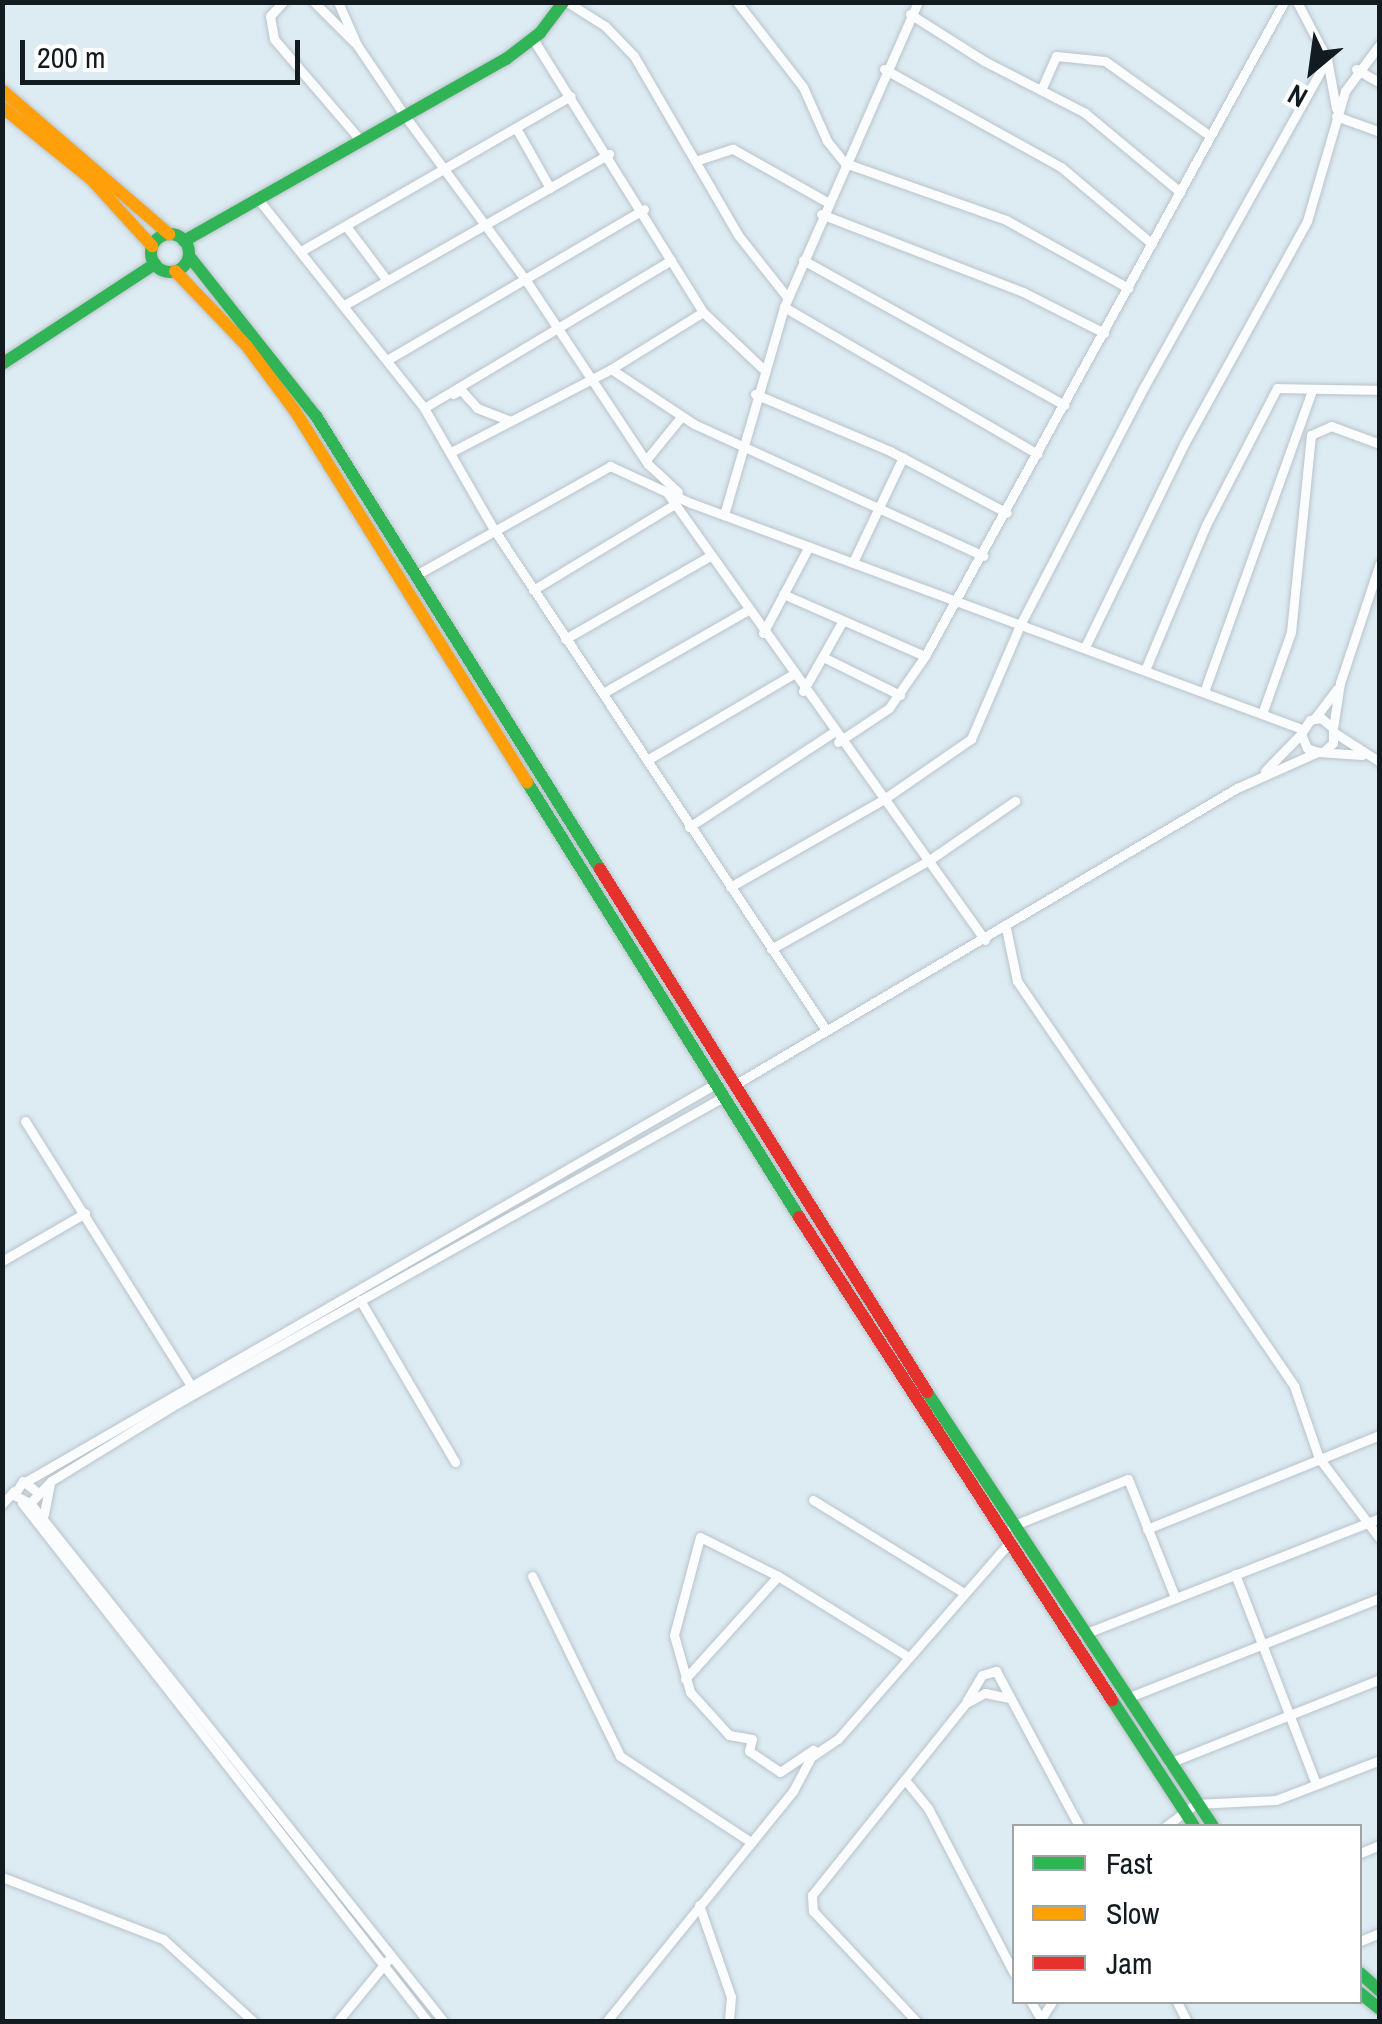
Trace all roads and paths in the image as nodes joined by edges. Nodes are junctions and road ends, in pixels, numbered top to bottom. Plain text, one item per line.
1 (283, 2) edge
2 (314, 2) edge
3 (338, 2) edge
4 (565, 2) edge
5 (737, 2) edge
6 (918, 2) edge
7 (1284, 2) edge
8 (1297, 2) edge
9 (910, 14) junction
10 (533, 39) junction
11 (356, 44) junction
12 (1380, 44) edge
13 (1327, 58) junction
14 (884, 68) junction
15 (1356, 69) junction
16 (1380, 82) edge
17 (2, 90) edge
18 (1041, 90) junction
19 (571, 96) junction
20 (2, 107) edge
21 (405, 116) junction
22 (1336, 116) junction
23 (516, 128) junction
24 (1380, 132) edge
25 (1210, 136) junction
26 (361, 141) junction
27 (609, 154) junction
28 (695, 161) junction
29 (845, 163) junction
30 (448, 168) junction
31 (550, 188) junction
32 (1180, 192) junction
33 (258, 199) junction
34 (827, 202) junction
35 (644, 209) junction
36 (821, 214) junction
37 (486, 225) junction
38 (346, 226) junction
39 (169, 234) junction
40 (184, 240) junction
41 (1152, 244) junction
42 (152, 246) junction
43 (301, 251) junction
44 (188, 256) junction
45 (671, 260) junction
46 (803, 260) junction
47 (154, 264) junction
48 (175, 271) junction
49 (386, 279) junction
50 (527, 282) junction
51 (1128, 288) junction
52 (786, 303) junction
53 (346, 304) junction
54 (703, 312) junction
55 (560, 328) junction
56 (1104, 333) junction
57 (387, 360) junction
58 (2, 364) edge
59 (762, 368) junction
60 (610, 369) junction
61 (594, 378) junction
62 (1380, 390) edge
63 (1312, 391) junction
64 (755, 394) junction
65 (1065, 405) junction
66 (424, 408) junction
67 (681, 417) junction
68 (513, 420) junction
69 (1380, 444) edge
70 (742, 446) junction
71 (450, 452) junction
72 (1038, 454) junction
73 (904, 457) junction
74 (646, 460) junction
75 (666, 490) junction
76 (691, 503) junction
77 (674, 504) junction
78 (879, 508) junction
79 (1007, 513) junction
80 (724, 515) junction
81 (492, 528) junction
82 (809, 546) junction
83 (710, 556) junction
84 (983, 556) junction
85 (854, 562) junction
86 (1380, 563) edge
87 (416, 575) junction
88 (533, 590) junction
89 (783, 594) junction
90 (956, 600) junction
91 (748, 610) junction
92 (842, 622) junction
93 (1021, 623) junction
94 (763, 633) junction
95 (565, 639) junction
96 (1085, 647) junction
97 (925, 656) junction
98 (822, 657) junction
99 (1146, 670) junction
100 (792, 676) junction
101 (1340, 683) junction
102 (803, 691) junction
103 (1204, 692) junction
104 (603, 693) junction
105 (900, 695) junction
106 (1262, 714) junction
107 (1315, 718) junction
108 (1302, 731) junction
109 (1334, 731) junction
110 (835, 737) junction
111 (1321, 751) junction
112 (1362, 754) junction
113 (647, 760) junction
114 (1380, 762) edge
115 (1263, 773) junction
116 (884, 799) junction
117 (1014, 801) dead end
118 (689, 827) junction
119 (928, 861) junction
120 (730, 887) junction
121 (1006, 928) junction
122 (985, 940) junction
123 (771, 949) junction
124 (826, 1030) junction
125 (717, 1083) junction
126 (736, 1084) junction
127 (725, 1096) junction
128 (25, 1121) dead end
129 (85, 1213) junction
130 (2, 1261) edge
131 (360, 1300) junction
132 (189, 1382) junction
133 (1380, 1435) edge
134 (952, 1442) junction
135 (1320, 1458) junction
136 (962, 1461) junction
137 (455, 1462) dead end
138 (27, 1481) junction
139 (51, 1481) junction
140 (37, 1492) junction
141 (21, 1499) junction
142 (812, 1500) dead end
143 (2, 1506) edge
144 (44, 1514) junction
145 (1380, 1518) edge
146 (1366, 1523) junction
147 (1012, 1526) junction
148 (1147, 1529) junction
149 (1380, 1539) edge
150 (1008, 1544) junction
151 (1235, 1574) junction
152 (532, 1576) dead end
153 (778, 1576) junction
154 (964, 1593) junction
155 (1175, 1598) junction
156 (1380, 1598) edge
157 (1083, 1634) junction
158 (1263, 1644) junction
159 (907, 1656) junction
160 (684, 1679) junction
161 (1380, 1679) edge
162 (1009, 1698) junction
163 (1124, 1699) junction
164 (966, 1703) junction
165 (1289, 1714) junction
166 (838, 1739) junction
167 (1380, 1760) edge
168 (1168, 1764) junction
169 (906, 1781) junction
170 (1316, 1784) junction
171 (1189, 1808) junction
172 (1078, 1824) edge
173 (1169, 1824) edge
174 (1193, 1824) edge
175 (1210, 1824) edge
176 (751, 1842) junction
177 (2, 1877) edge
178 (698, 1905) junction
179 (394, 1955) junction
180 (384, 1963) junction
181 (1012, 1968) edge
182 (254, 2022) edge
183 (338, 2022) edge
184 (428, 2022) edge
185 (444, 2022) edge
186 (606, 2022) edge
187 (729, 2022) edge
188 (917, 2022) edge

1 - 26 street
2 - 11 street
3 - 11 street
4 - 10 main road
4 - 28 street
5 - 29 street
6 - 9 street
7 - 25 street
8 - 13 street
9 - 14 street
9 - 18 street
10 - 19 street
10 - 21 main road
11 - 21 street
12 - 15 street
13 - 22 street
13 - 93 street
14 - 29 street
14 - 41 street
15 - 16 street
15 - 22 street
17 - 39 main road
18 - 25 street
18 - 32 street
19 - 23 street
19 - 27 street
20 - 42 main road
21 - 26 main road
21 - 30 street
22 - 24 street
22 - 96 street
23 - 30 street
23 - 31 street
25 - 32 street
26 - 33 main road
27 - 31 street
27 - 35 street
28 - 34 street
28 - 52 street
29 - 34 street
29 - 51 street
30 - 37 street
30 - 38 street
31 - 37 street
32 - 41 street
33 - 40 main road
33 - 43 street
34 - 36 street
35 - 45 street
35 - 50 street
36 - 46 street
36 - 56 street
37 - 49 street
37 - 50 street
38 - 43 street
38 - 49 street
39 - 40 main road
39 - 42 main road
40 - 44 main road
41 - 51 street
42 - 47 main road
43 - 53 street
44 - 48 main road
44 - 87 main road
45 - 54 street
45 - 55 street
46 - 52 street
46 - 65 street
47 - 48 main road
47 - 58 main road
48 - 125 main road
49 - 53 street
50 - 55 street
50 - 57 street
51 - 56 street
52 - 59 street
52 - 72 street
53 - 57 street
54 - 59 street
54 - 60 street
55 - 61 street
55 - 66 street
56 - 65 street
57 - 66 street
59 - 64 street
60 - 61 street
60 - 67 street
61 - 68 street
61 - 74 street
62 - 63 street
63 - 99 street
63 - 103 street
64 - 70 street
64 - 73 street
65 - 72 street
66 - 68 street
66 - 71 street
67 - 70 street
67 - 74 street
68 - 71 street
69 - 106 street
70 - 78 street
70 - 80 street
71 - 81 street
72 - 79 street
73 - 78 street
73 - 79 street
74 - 76 street
75 - 76 street
75 - 77 street
75 - 81 street
76 - 80 street
77 - 83 street
77 - 88 street
78 - 84 street
78 - 85 street
79 - 84 street
80 - 82 street
81 - 87 street
81 - 88 street
82 - 85 street
82 - 89 street
83 - 91 street
83 - 95 street
84 - 90 street
85 - 90 street
86 - 101 street
87 - 126 main road
88 - 95 street
89 - 92 street
89 - 94 street
90 - 93 street
90 - 97 street
91 - 94 street
91 - 104 street
92 - 97 street
92 - 98 street
93 - 96 street
93 - 116 street
94 - 100 street
95 - 104 street
96 - 99 street
97 - 105 street
98 - 102 street
98 - 105 street
99 - 103 street
100 - 102 street
100 - 113 street
101 - 107 street
101 - 109 street
102 - 110 street
103 - 106 street
104 - 113 street
105 - 110 street
106 - 108 street
107 - 108 street
107 - 109 street
108 - 111 street
108 - 115 street
109 - 111 street
109 - 112 street
110 - 116 street
110 - 118 street
111 - 112 street
111 - 115 street
112 - 114 street
113 - 118 street
115 - 121 street
116 - 119 street
116 - 120 street
117 - 119 street
118 - 120 street
119 - 122 street
119 - 123 street
120 - 123 street
121 - 122 street
121 - 135 street
122 - 124 street
123 - 124 street
124 - 126 street
125 - 127 main road
125 - 132 street
126 - 134 main road
127 - 131 street
127 - 134 main road
128 - 129 street
129 - 130 street
129 - 132 street
131 - 137 street
131 - 139 street
132 - 138 street
133 - 135 street
134 - 136 main road
135 - 146 street
135 - 148 street
136 - 147 main road
136 - 150 main road
138 - 140 street
138 - 141 street
139 - 140 street
139 - 144 street
140 - 141 street
141 - 143 street
141 - 144 street
141 - 180 street
142 - 154 street
144 - 179 street
145 - 146 street
146 - 149 street
146 - 151 street
147 - 148 street
147 - 157 main road
148 - 155 street
150 - 154 street
150 - 171 main road
151 - 155 street
151 - 158 street
152 - 176 street
153 - 159 street
153 - 160 street
153 - 160 street
154 - 159 street
155 - 157 street
156 - 158 street
157 - 163 main road
158 - 163 street
158 - 165 street
159 - 166 street
160 - 166 street
161 - 165 street
162 - 164 street
162 - 164 street
162 - 172 street
163 - 168 main road
164 - 169 street
165 - 168 street
165 - 170 street
166 - 176 street
167 - 170 street
168 - 171 main road
169 - 181 street
169 - 188 street
170 - 171 street
171 - 173 street
171 - 174 main road
171 - 175 main road
176 - 178 street
177 - 182 street
178 - 186 street
178 - 187 street
179 - 180 street
179 - 185 street
180 - 183 street
180 - 184 street

